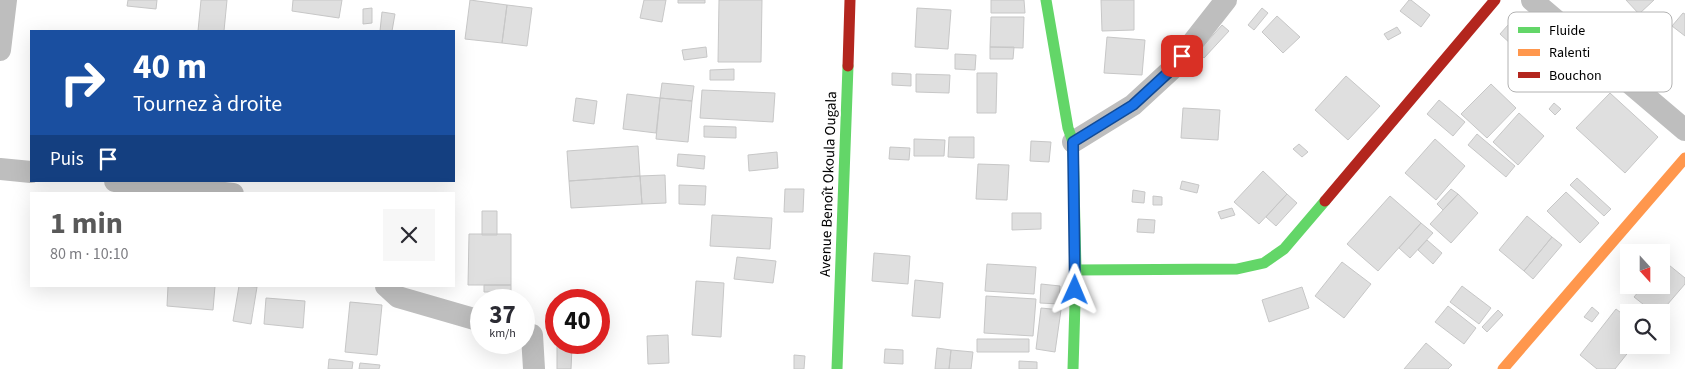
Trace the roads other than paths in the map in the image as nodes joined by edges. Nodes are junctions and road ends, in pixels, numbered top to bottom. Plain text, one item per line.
1 (6, 0) edge
2 (850, 0) edge
3 (1046, 0) edge
4 (1226, 0) edge
5 (1495, 0) edge
6 (1532, 0) edge
7 (1546, 12) edge
8 (0, 50) edge
9 (1640, 92) edge
10 (1685, 130) edge
11 (1073, 142) junction
12 (1685, 158) edge
13 (0, 169) edge
14 (30, 172) edge
15 (124, 182) edge
16 (215, 192) edge
17 (1076, 270) junction
18 (387, 287) edge
19 (470, 318) edge
20 (533, 354) edge
21 (534, 369) edge
22 (837, 369) edge
23 (1073, 369) edge
24 (1503, 369) edge

1 - 8 street
2 - 22 street, Avenue Benoît Okoula Ougala
3 - 11 street
4 - 11 street
5 - 17 street
6 - 7 street
9 - 10 street
11 - 17 street
12 - 24 street
13 - 14 street
15 - 16 street
17 - 23 street
18 - 19 street
20 - 21 street

